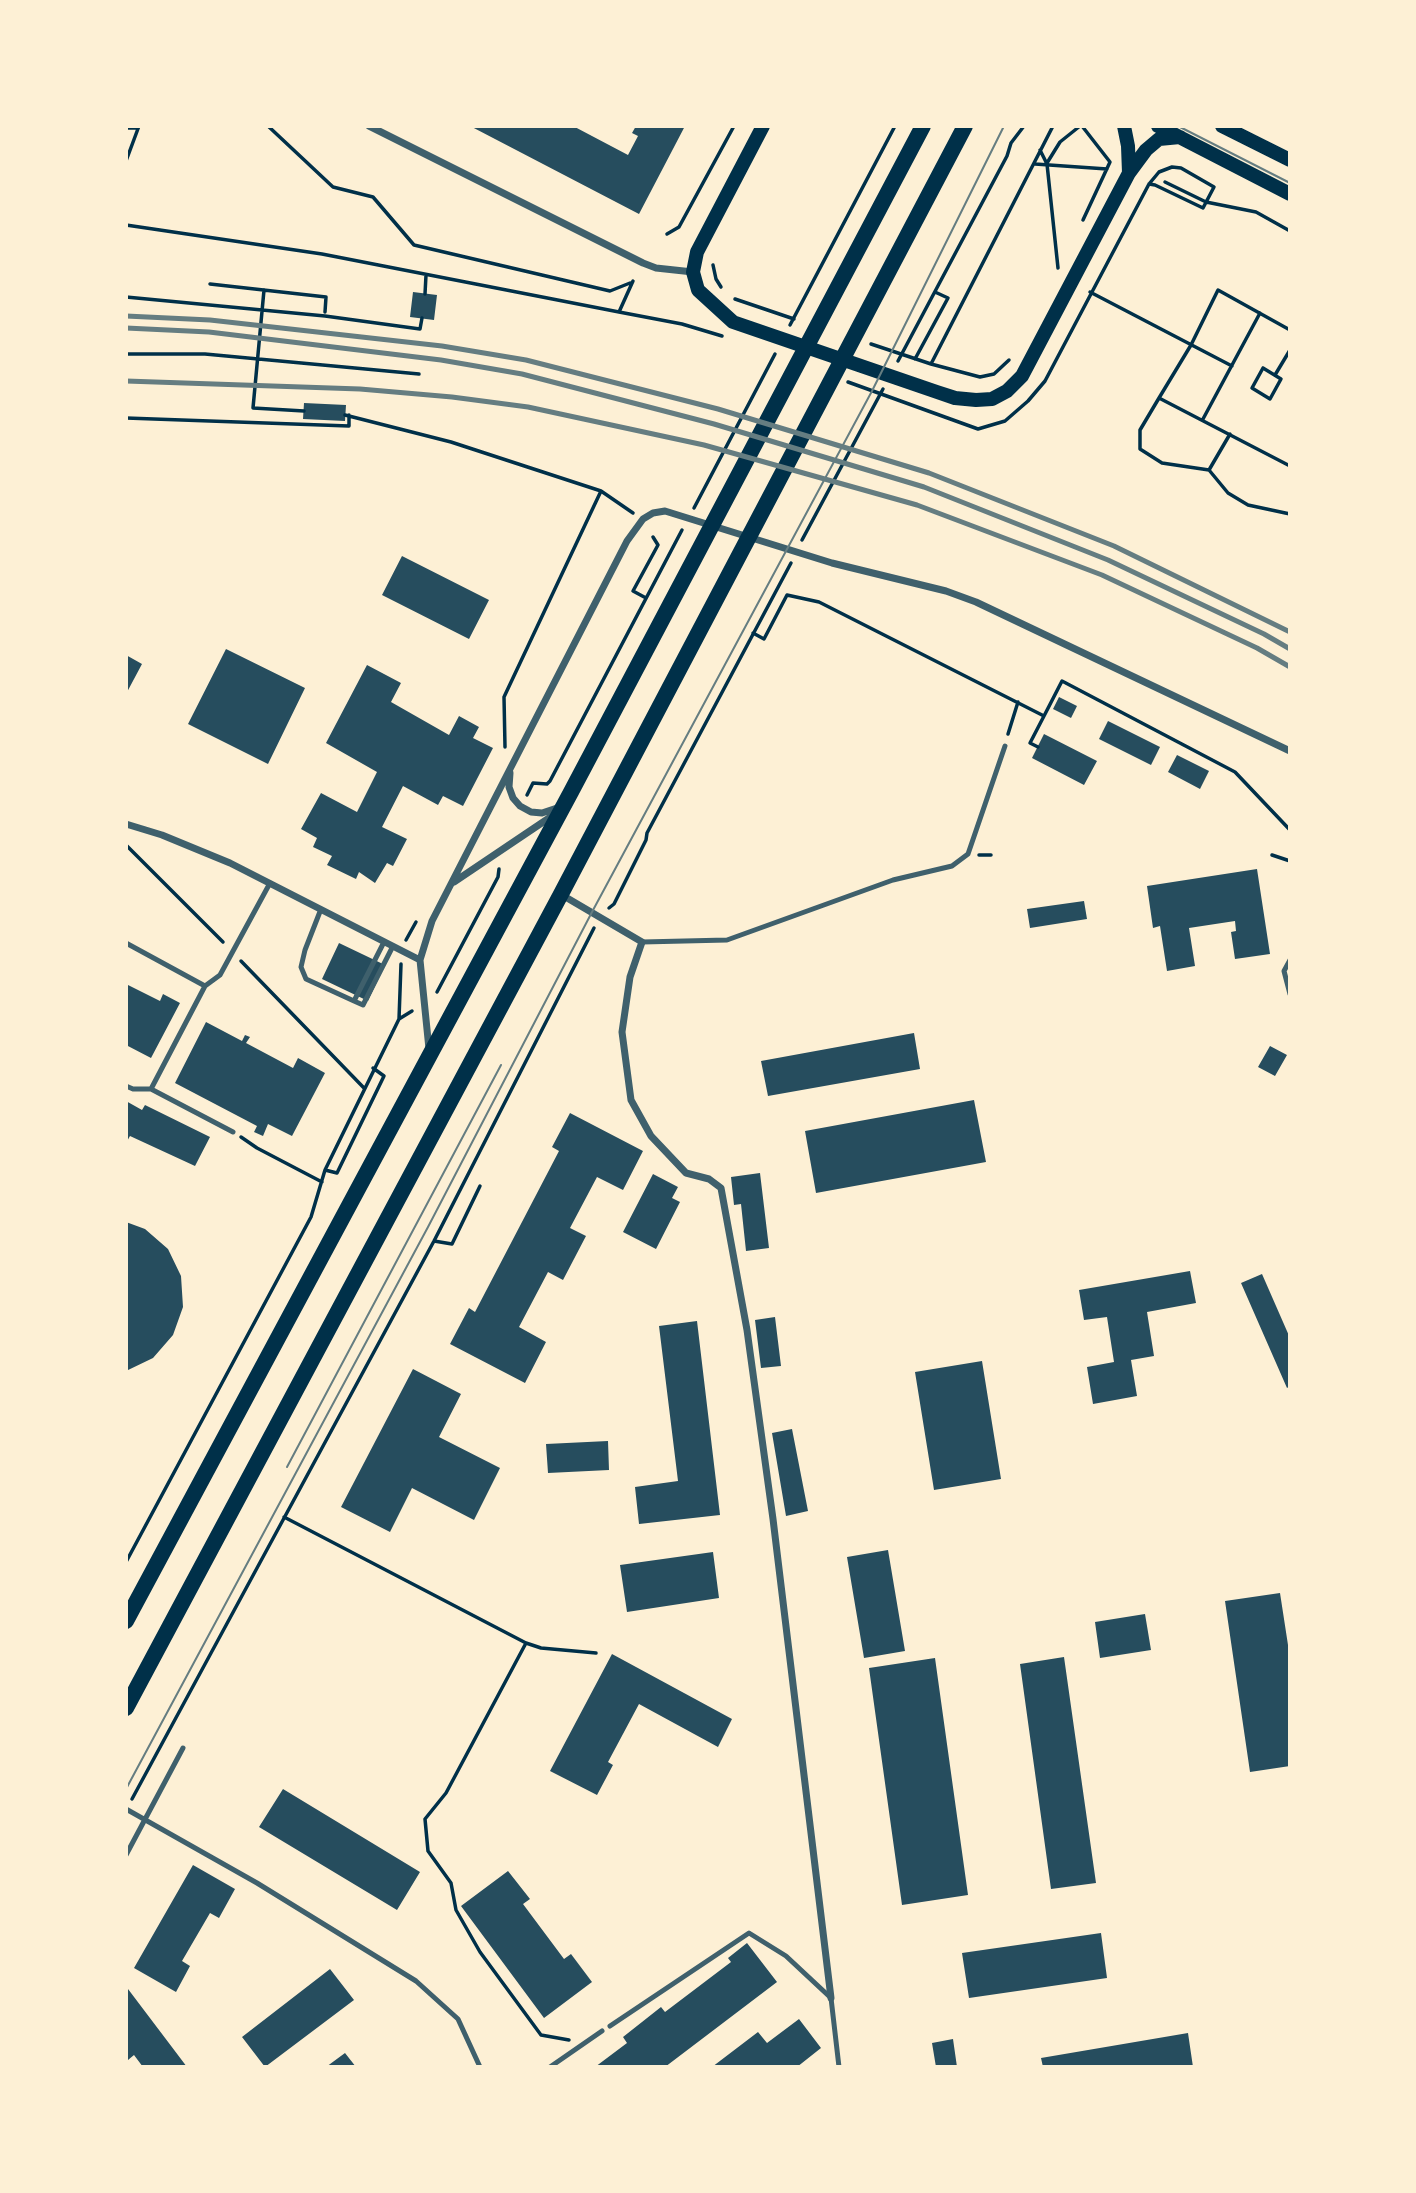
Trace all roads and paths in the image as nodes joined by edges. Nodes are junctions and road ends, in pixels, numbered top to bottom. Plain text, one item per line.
1 (268, 126) edge
2 (369, 126) edge
3 (734, 126) edge
4 (763, 126) edge
5 (895, 126) edge
6 (923, 126) edge
7 (1024, 126) edge
8 (1053, 126) edge
9 (1081, 126) edge
10 (1124, 126) edge
11 (1158, 126) edge
12 (1222, 126) edge
13 (139, 127) edge
14 (126, 128) edge
15 (964, 129) edge
16 (1180, 137) junction
17 (1040, 150) junction
18 (1290, 160) edge
19 (126, 161) edge
20 (1033, 164) junction
21 (1047, 164) junction
22 (1116, 166) dead end
23 (1108, 169) junction
24 (1129, 173) junction
25 (1166, 182) dead end
26 (1149, 184) junction
27 (1290, 194) edge
28 (1206, 202) junction
29 (126, 225) edge
30 (1290, 231) edge
31 (667, 234) dead end
32 (1058, 270) dead end
33 (693, 272) junction
34 (426, 275) junction
35 (210, 284) dead end
36 (264, 290) junction
37 (934, 292) junction
38 (425, 294) dead end
39 (126, 297) edge
40 (325, 312) dead end
41 (619, 312) junction
42 (1260, 313) junction
43 (422, 318) dead end
44 (1290, 330) edge
45 (787, 332) dead end
46 (728, 338) dead end
47 (780, 344) dead end
48 (1191, 345) junction
49 (1290, 349) edge
50 (126, 354) edge
51 (257, 359) junction
52 (915, 359) dead end
53 (931, 364) dead end
54 (896, 365) dead end
55 (1232, 366) junction
56 (419, 374) dead end
57 (1275, 375) junction
58 (883, 389) dead end
59 (1159, 398) junction
60 (304, 411) dead end
61 (126, 418) edge
62 (1203, 420) junction
63 (1230, 434) junction
64 (1290, 466) edge
65 (1209, 470) junction
66 (601, 491) junction
67 (691, 513) dead end
68 (1290, 514) edge
69 (643, 519) junction
70 (685, 525) dead end
71 (653, 537) dead end
72 (798, 548) dead end
73 (792, 560) dead end
74 (646, 598) junction
75 (753, 634) junction
76 (1018, 702) junction
77 (1044, 716) junction
78 (1005, 746) joint
79 (1038, 747) dead end
80 (1290, 751) edge
81 (500, 758) dead end
82 (512, 766) junction
83 (527, 795) dead end
84 (567, 799) junction
85 (126, 824) edge
86 (1290, 830) edge
87 (126, 845) edge
88 (1272, 855) dead end
89 (1290, 861) edge
90 (499, 869) dead end
91 (270, 883) junction
92 (451, 883) junction
93 (561, 894) junction
94 (321, 909) junction
95 (420, 914) dead end
96 (600, 917) junction
97 (384, 942) junction
98 (642, 942) junction
99 (126, 943) edge
100 (393, 946) junction
101 (401, 950) junction
102 (232, 952) junction
103 (420, 960) junction
104 (1290, 960) edge
105 (205, 986) junction
106 (1290, 994) edge
107 (435, 995) dead end
108 (354, 1001) junction
109 (412, 1010) dead end
110 (399, 1019) junction
111 (429, 1054) junction
112 (373, 1068) junction
113 (126, 1086) edge
114 (364, 1088) junction
115 (151, 1089) junction
116 (233, 1132) joint
117 (325, 1170) junction
118 (321, 1182) junction
119 (480, 1186) dead end
120 (434, 1241) junction
121 (284, 1517) junction
122 (126, 1562) edge
123 (126, 1621) edge
124 (526, 1643) junction
125 (596, 1653) dead end
126 (126, 1708) edge
127 (183, 1748) dead end
128 (126, 1809) edge
129 (145, 1819) junction
130 (126, 1855) edge
131 (831, 1998) junction
132 (610, 2026) dead end
133 (602, 2031) dead end
134 (585, 2043) junction
135 (480, 2067) edge
136 (550, 2067) edge
137 (839, 2067) edge

1 - 41 path
2 - 33 street
3 - 31 path
4 - 33 main road
5 - 45 path
6 - 84 main road
7 - 37 path
8 - 17 path
9 - 21 path
9 - 23 path
10 - 24 main road
11 - 16 main road
12 - 18 main road
13 - 14 path
13 - 19 path
15 - 93 main road
16 - 24 main road
16 - 27 main road
17 - 20 path
17 - 21 path
20 - 21 path
20 - 53 path
21 - 23 path
21 - 32 path
22 - 23 path
24 - 33 main road
25 - 28 path
26 - 28 path
26 - 28 path
26 - 48 path
28 - 30 path
29 - 34 path
34 - 38 path
34 - 41 path
35 - 36 path
36 - 40 path
36 - 51 path
37 - 52 path
37 - 54 path
39 - 43 path
41 - 46 path
42 - 44 path
42 - 48 path
42 - 55 path
47 - 67 path
48 - 55 path
48 - 59 path
49 - 57 path
50 - 51 path
51 - 56 path
51 - 60 path
55 - 62 path
57 - 57 path
58 - 72 path
59 - 62 path
59 - 65 path
61 - 66 path
62 - 63 path
63 - 64 path
63 - 65 path
65 - 68 path
66 - 69 path
66 - 81 path
69 - 80 street
69 - 82 street
70 - 74 path
71 - 74 path
73 - 75 path
74 - 83 path
75 - 76 path
75 - 96 path
76 - 77 path
76 - 78 path
77 - 79 path
77 - 86 path
78 - 98 lane
82 - 84 street
82 - 92 street
84 - 92 street
84 - 111 main road
85 - 91 street
87 - 102 path
88 - 89 path
90 - 107 path
91 - 94 street
91 - 102 lane
92 - 103 street
93 - 96 street
93 - 126 main road
94 - 97 street
94 - 108 lane
95 - 101 path
96 - 98 street
96 - 120 path
97 - 100 street
97 - 108 lane
98 - 131 street
99 - 105 lane
100 - 101 street
100 - 108 lane
101 - 103 street
101 - 110 path
102 - 105 lane
102 - 114 path
103 - 111 street
104 - 106 lane
105 - 115 lane
109 - 110 path
110 - 112 path
111 - 123 main road
112 - 114 path
112 - 117 path
113 - 115 lane
114 - 117 path
115 - 116 lane
116 - 118 path
117 - 118 path
118 - 122 path
119 - 120 path
120 - 121 path
121 - 124 path
121 - 128 path
124 - 125 path
124 - 134 path
127 - 129 lane
128 - 129 lane
129 - 130 lane
129 - 135 lane
131 - 132 lane
131 - 137 lane
133 - 134 lane
134 - 136 lane

